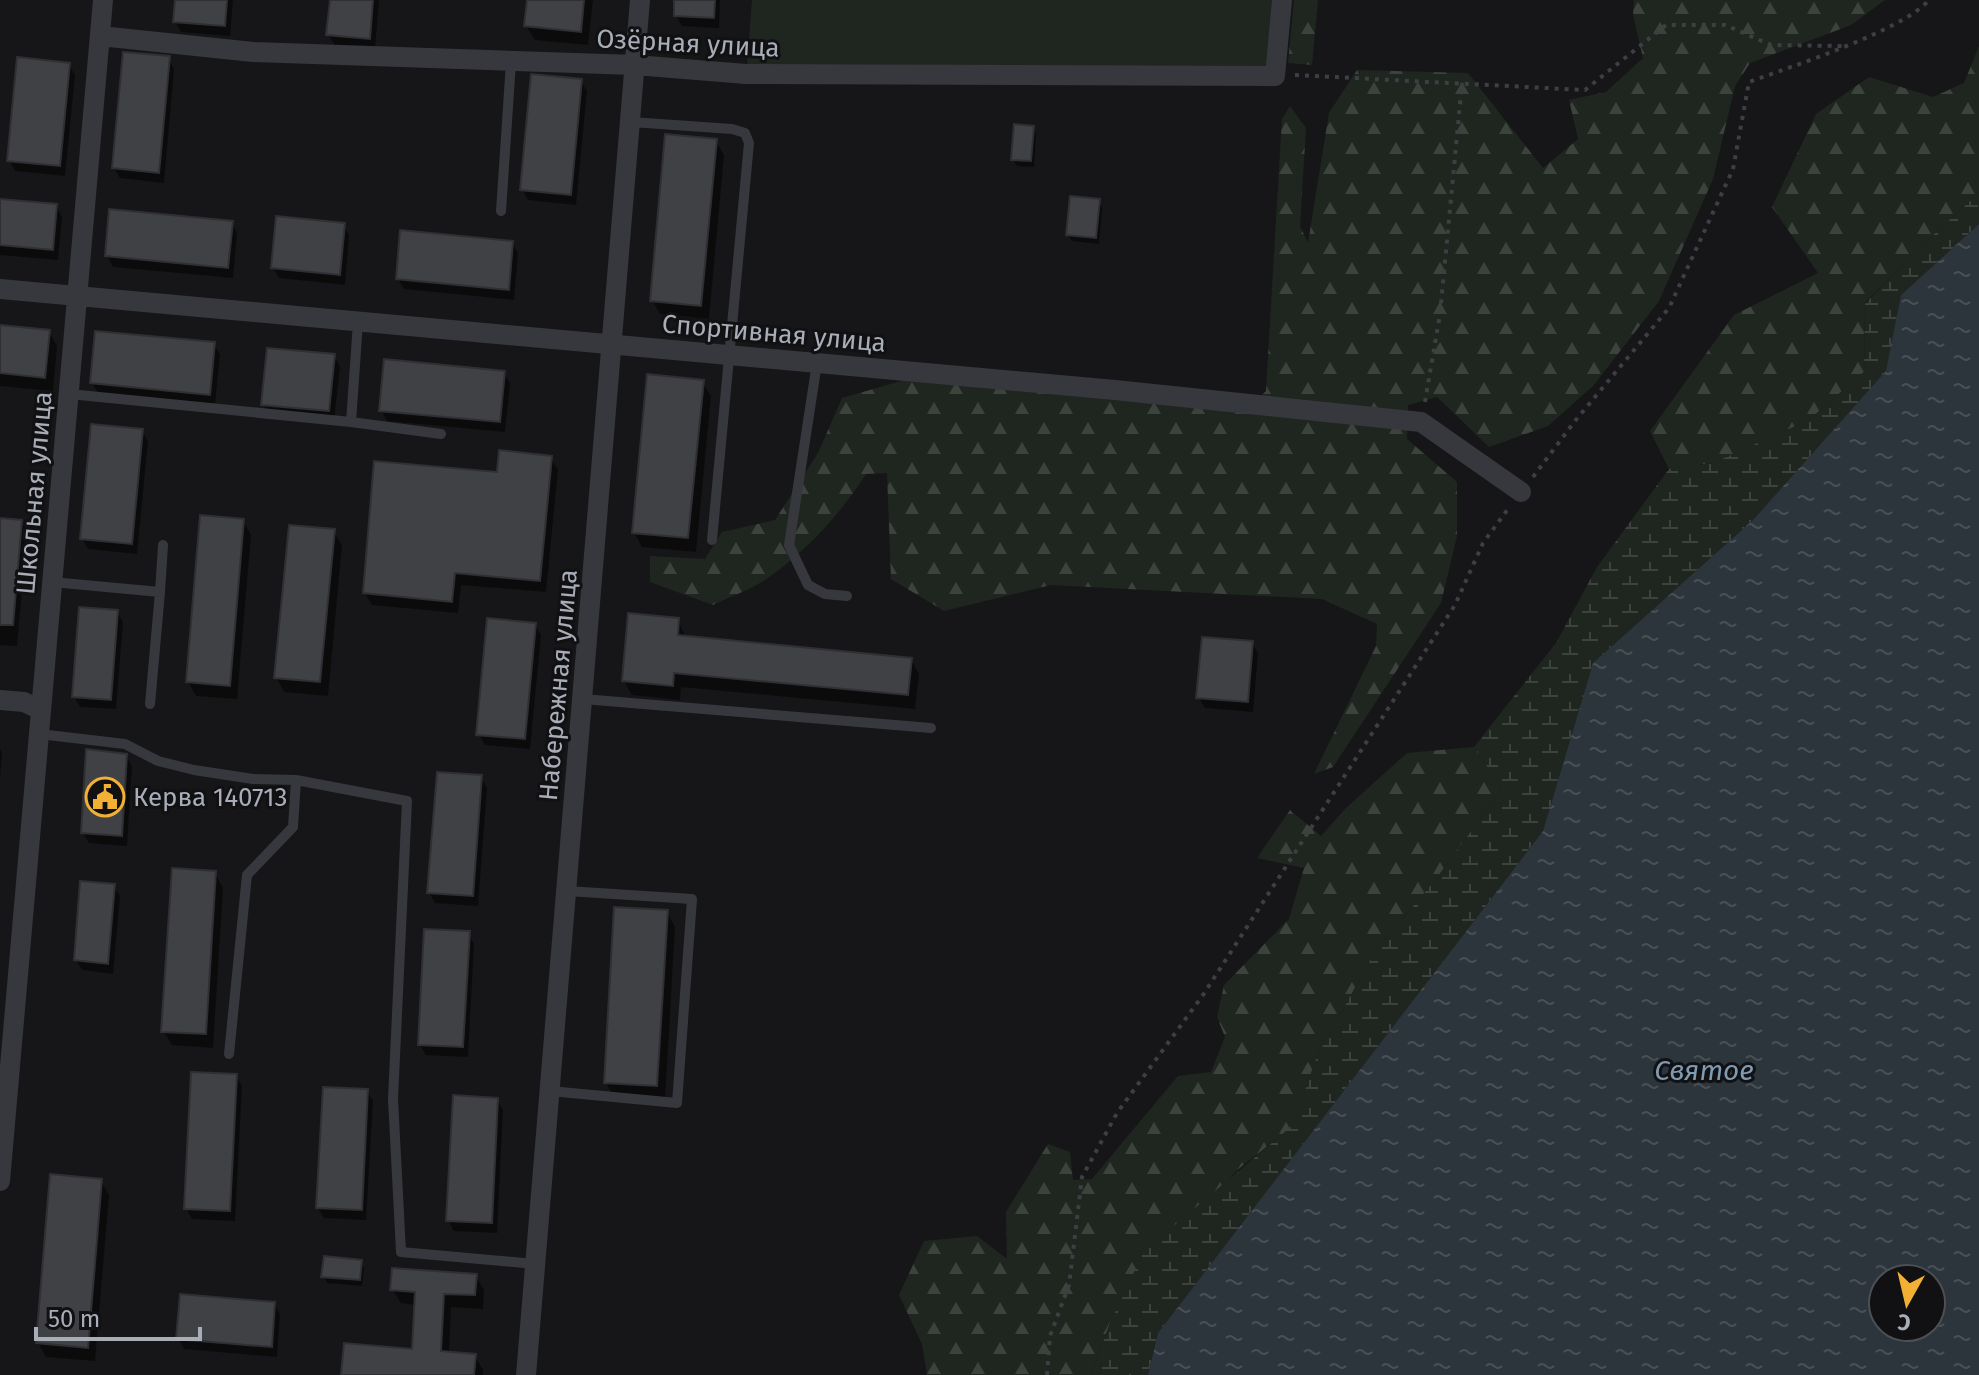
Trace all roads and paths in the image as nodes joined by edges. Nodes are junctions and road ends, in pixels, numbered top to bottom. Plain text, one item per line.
1 (103, 0) edge
2 (640, 0) edge
3 (1282, 0) edge
4 (1929, 0) edge
5 (100, 36) junction
6 (1845, 46) junction
7 (511, 62) junction
8 (635, 65) junction
9 (1275, 76) junction
10 (1462, 83) junction
11 (631, 122) junction
12 (501, 211) dead end
13 (0, 289) edge
14 (77, 298) junction
15 (358, 322) junction
16 (613, 344) junction
17 (730, 355) junction
18 (817, 363) junction
19 (69, 394) junction
20 (351, 422) junction
21 (1421, 422) junction
22 (441, 434) dead end
23 (1521, 492) junction
24 (712, 540) dead end
25 (163, 545) dead end
26 (52, 582) junction
27 (160, 592) junction
28 (847, 596) dead end
29 (583, 699) junction
30 (0, 700) edge
31 (150, 704) dead end
32 (41, 710) junction
33 (931, 728) dead end
34 (39, 734) junction
35 (296, 780) junction
36 (567, 891) junction
37 (7, 1028) edge
38 (229, 1054) dead end
39 (550, 1091) junction
40 (0, 1181) edge
41 (535, 1264) junction
42 (526, 1375) edge
43 (1047, 1375) edge

1 - 5 street, Школьная улица
2 - 8 street, Набережная улица
3 - 9 street
4 - 6 path
5 - 7 street, Озёрная улица
5 - 14 street, Школьная улица
6 - 10 path
6 - 23 path
7 - 8 street, Озёрная улица
7 - 12 lane
8 - 9 street, Озёрная улица
8 - 11 street, Набережная улица
9 - 10 path
10 - 21 path
11 - 16 street, Набережная улица
11 - 17 lane
13 - 14 street, Спортивная улица
14 - 15 street, Спортивная улица
14 - 19 street, Школьная улица
15 - 16 street, Спортивная улица
15 - 20 lane
16 - 17 street, Спортивная улица
16 - 29 street, Набережная улица
17 - 18 street, Спортивная улица
17 - 24 lane
18 - 21 street, Спортивная улица
18 - 28 lane
19 - 20 lane
19 - 26 street, Школьная улица
20 - 22 lane
21 - 23 street, Спортивная улица
23 - 43 path
25 - 27 lane
26 - 27 lane
26 - 32 street, Школьная улица
27 - 31 lane
29 - 33 lane
29 - 36 street, Набережная улица
30 - 32 street
32 - 34 street, Школьная улица
34 - 35 lane
34 - 37 street, Школьная улица
35 - 38 lane
35 - 41 lane
36 - 39 street, Набережная улица
36 - 39 lane
37 - 40 street, Школьная улица
39 - 41 street, Набережная улица
41 - 42 street, Набережная улица

